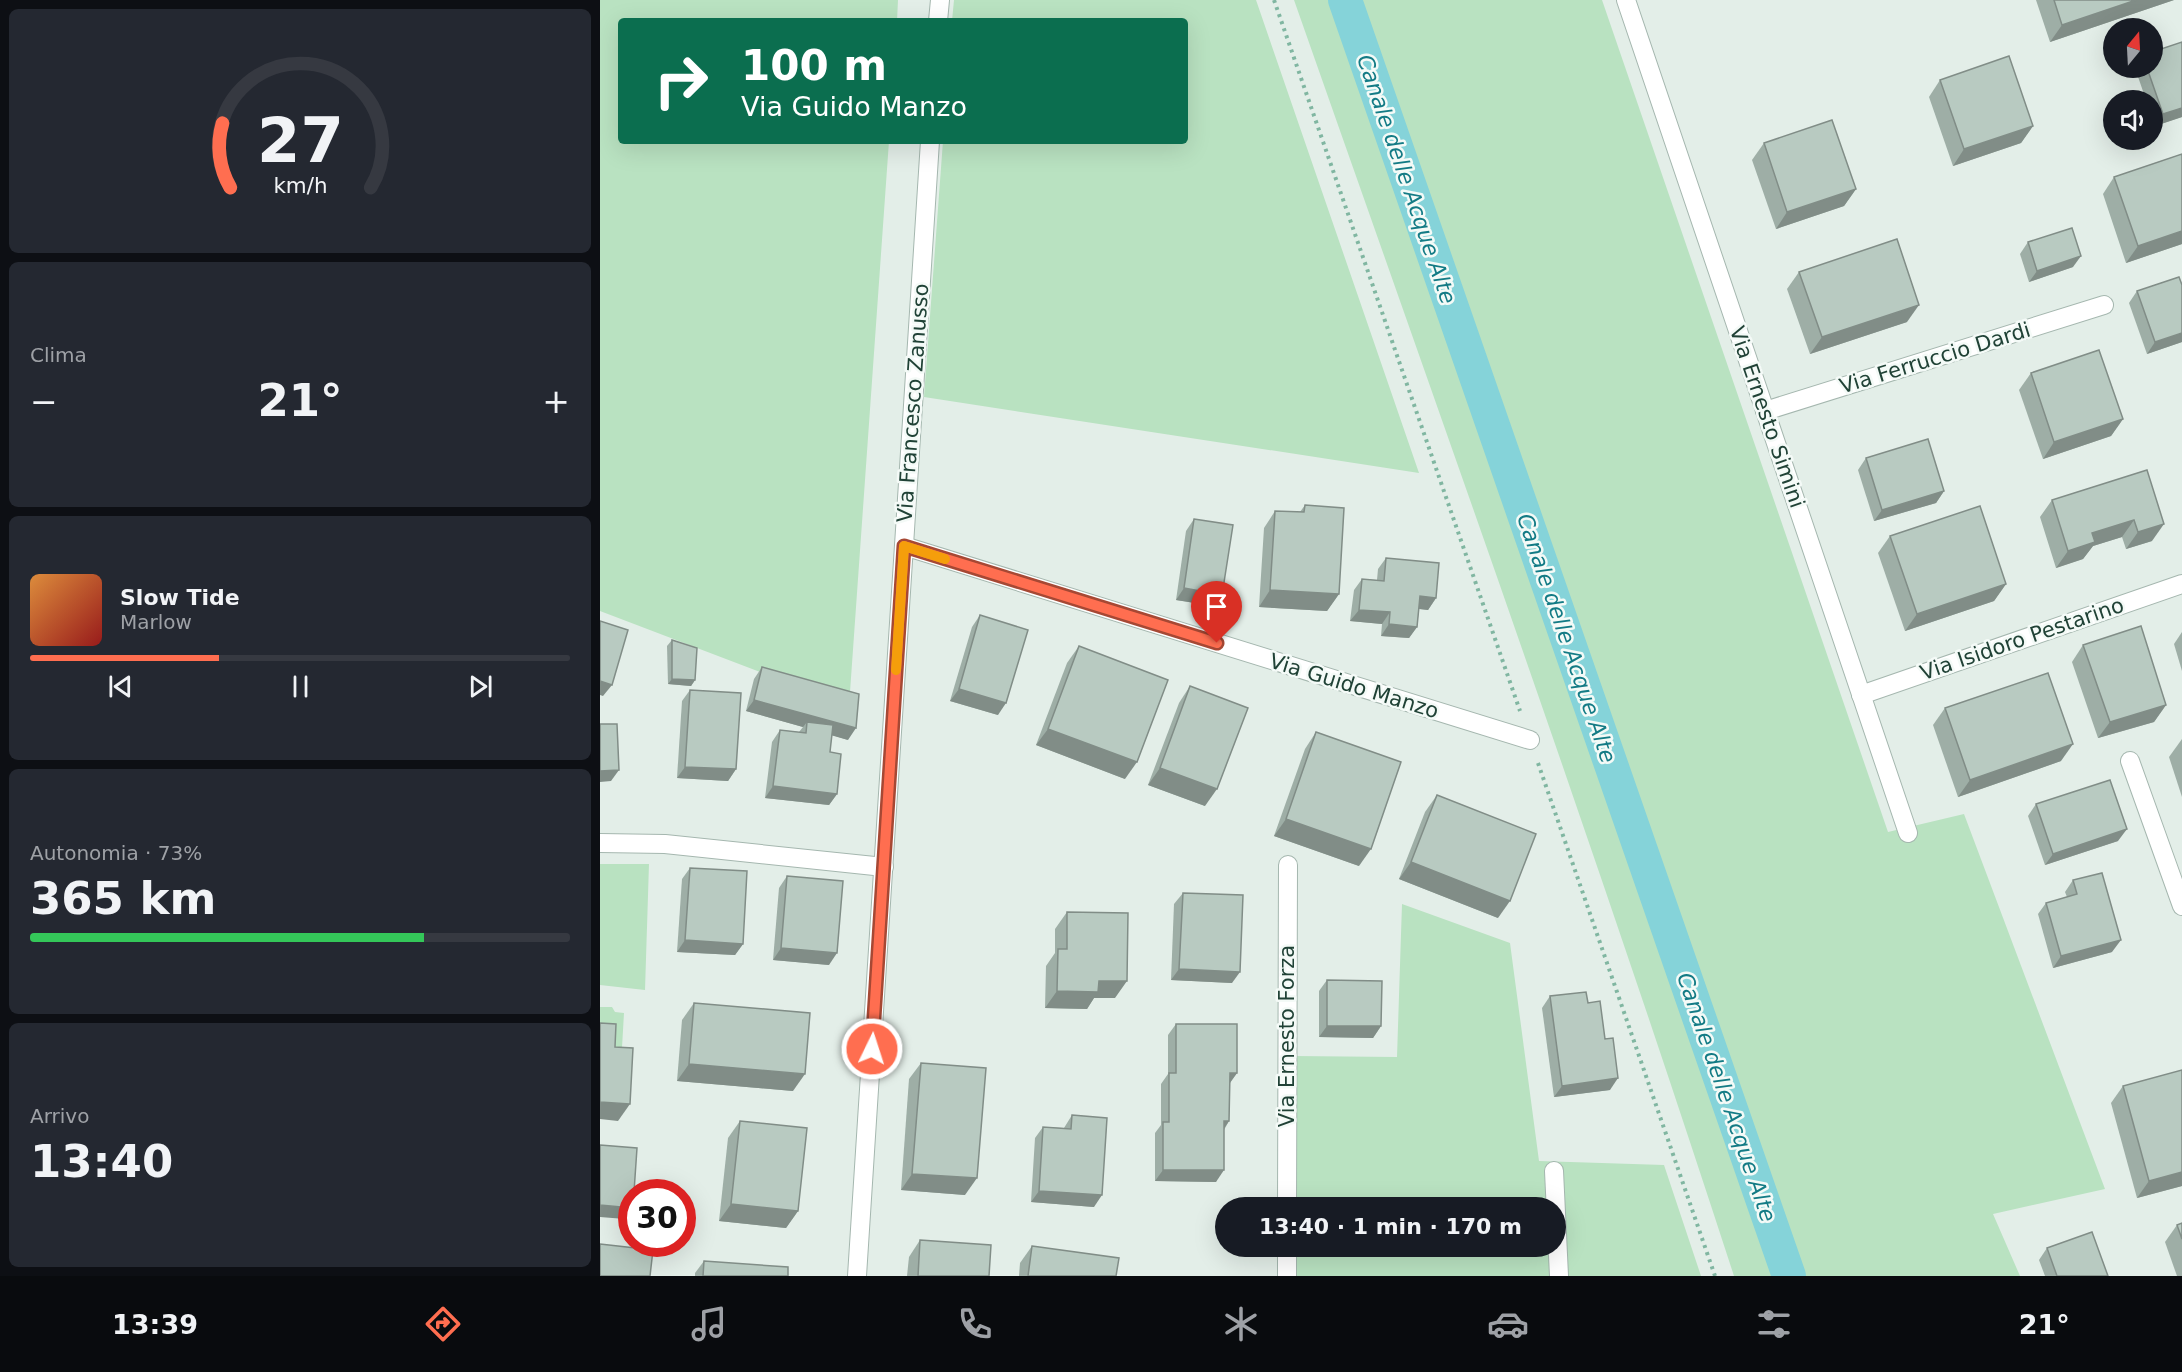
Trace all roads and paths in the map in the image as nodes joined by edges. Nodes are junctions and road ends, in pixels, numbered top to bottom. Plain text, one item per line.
1 (940, 0) edge
2 (1274, 0) edge
3 (1626, 0) edge
4 (938, 18) edge
5 (930, 144) edge
6 (2104, 305) dead end
7 (1765, 411) junction
8 (904, 546) junction
9 (2182, 584) edge
10 (1861, 695) junction
11 (1530, 740) junction
12 (2130, 761) dead end
13 (1908, 833) dead end
14 (600, 843) edge
15 (1288, 865) dead end
16 (884, 867) junction
17 (2182, 906) edge
18 (1554, 1171) dead end
19 (1287, 1197) edge
20 (1287, 1257) edge
21 (857, 1276) edge
22 (1287, 1276) edge
23 (1559, 1276) edge
24 (1714, 1276) edge

1 - 4 street
2 - 11 path
3 - 7 street, Via Ernesto Simini
5 - 8 street, Via Francesco Zanusso
6 - 7 street, Via Ferruccio Dardi
7 - 10 street, Via Ernesto Simini
8 - 11 street, Via Guido Manzo
8 - 16 street, Via Francesco Zanusso
9 - 10 street, Via Isidoro Pestarino
10 - 13 street, Via Ernesto Simini
11 - 24 path
12 - 17 street
14 - 16 street
15 - 19 street, Via Ernesto Forza
16 - 21 street, Via Francesco Zanusso
18 - 23 street
20 - 22 street

